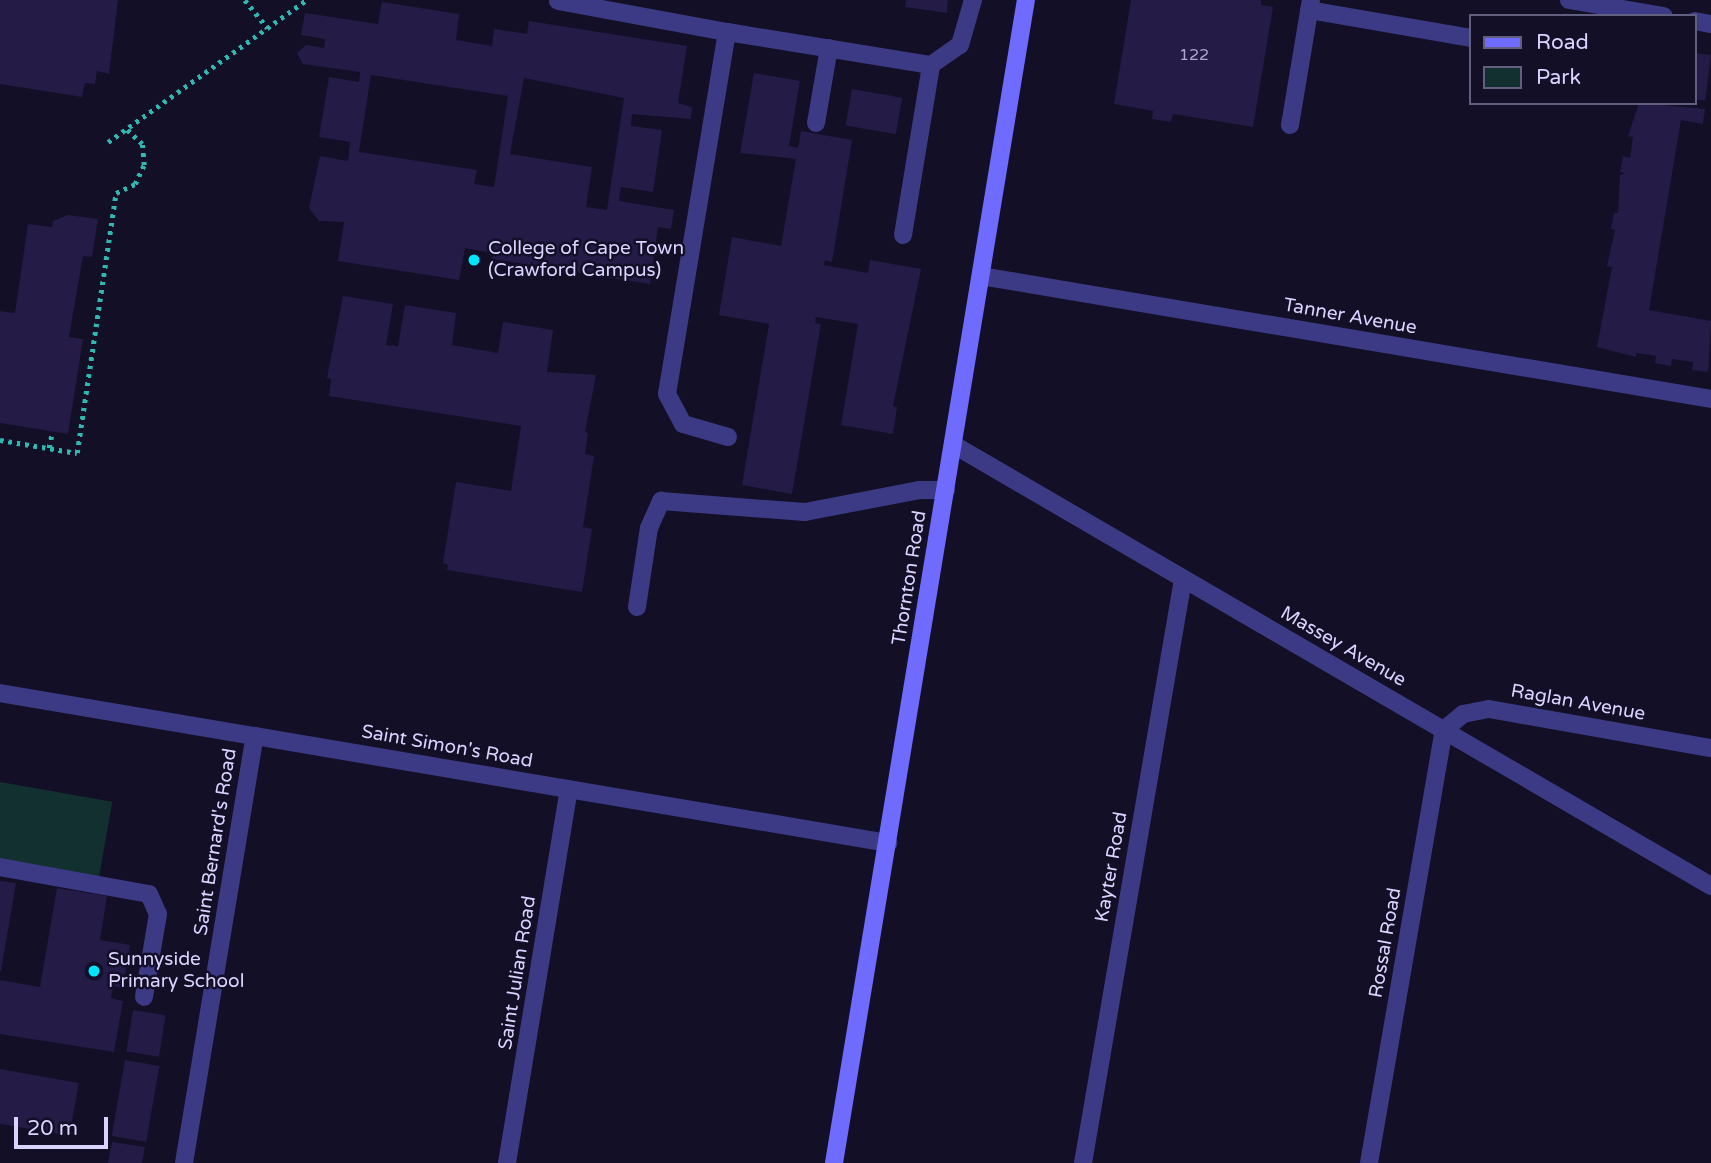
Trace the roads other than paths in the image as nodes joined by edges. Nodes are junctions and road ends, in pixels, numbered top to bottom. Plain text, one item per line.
1 (973, 0) edge
2 (1026, 0) edge
3 (1569, 0) edge
4 (558, 1) edge
5 (1310, 5) edge
6 (1652, 14) edge
7 (727, 32) junction
8 (1470, 37) edge
9 (829, 48) junction
10 (931, 65) junction
11 (816, 123) dead end
12 (1290, 125) dead end
13 (903, 236) dead end
14 (981, 276) junction
15 (1711, 399) edge
16 (728, 437) dead end
17 (954, 445) junction
18 (946, 490) junction
19 (1183, 579) junction
20 (638, 607) dead end
21 (0, 693) edge
22 (1444, 730) junction
23 (255, 736) junction
24 (1711, 748) edge
25 (569, 789) junction
26 (888, 843) junction
27 (0, 867) edge
28 (1711, 886) edge
29 (144, 997) dead end
30 (184, 1163) edge
31 (508, 1163) edge
32 (834, 1163) edge
33 (1083, 1163) edge
34 (1369, 1163) edge

1 - 10 street
2 - 14 street, Thornton Road
3 - 6 street
4 - 7 street
5 - 8 street
5 - 12 street
7 - 9 street
7 - 16 street
9 - 10 street
9 - 11 street
10 - 13 street
14 - 15 street, Tanner Avenue
14 - 17 street, Thornton Road
17 - 18 street, Thornton Road
17 - 19 street, Massey Avenue
18 - 20 street
18 - 26 street, Thornton Road
19 - 22 street, Massey Avenue
19 - 33 street, Kayter Road
21 - 23 street, Saint Simon's Road
22 - 24 street, Raglan Avenue
22 - 28 street, Massey Avenue
22 - 34 street, Rossal Road
23 - 25 street, Saint Simon's Road
23 - 30 street, Saint Bernard's Road
25 - 26 street, Saint Simon's Road
25 - 31 street, Saint Julian Road
26 - 32 street, Thornton Road
27 - 29 street

